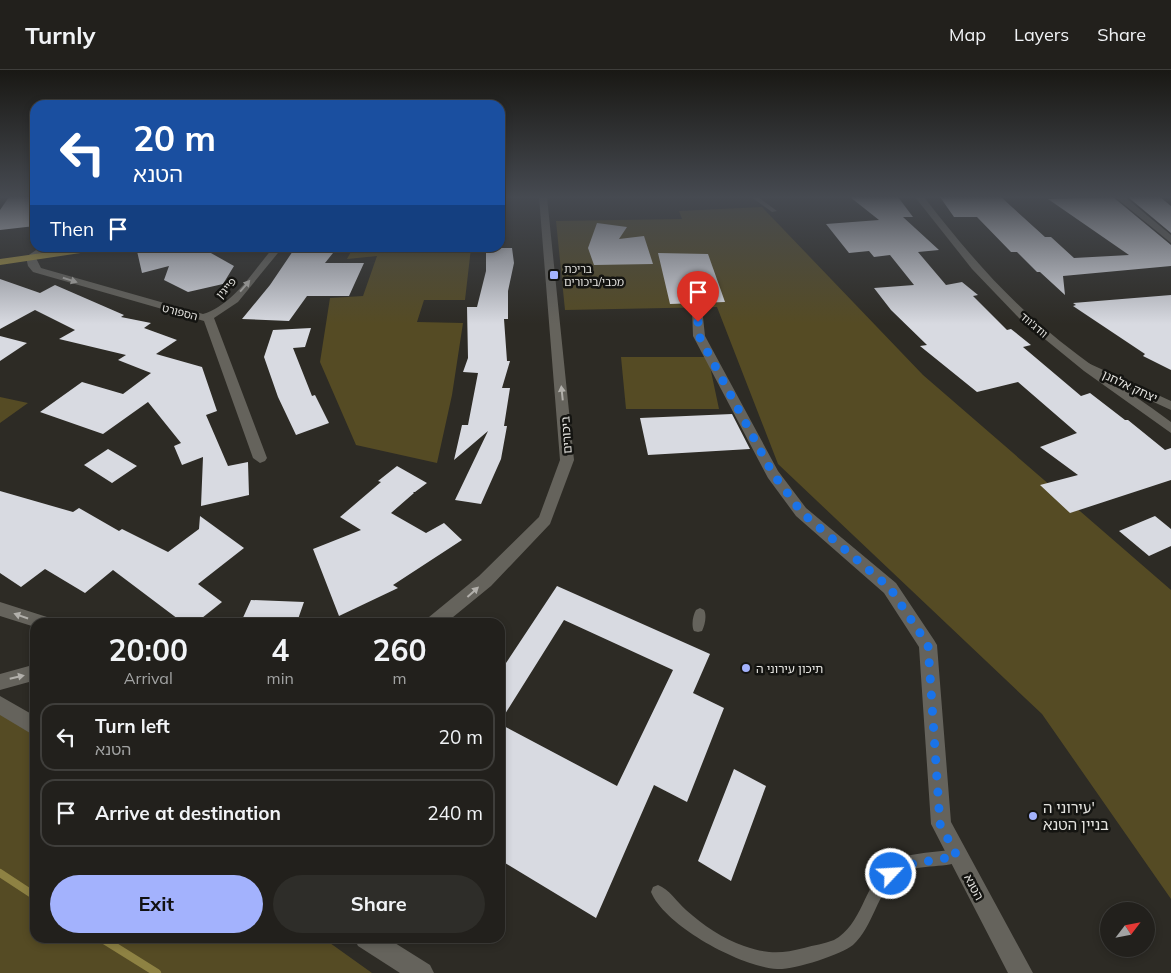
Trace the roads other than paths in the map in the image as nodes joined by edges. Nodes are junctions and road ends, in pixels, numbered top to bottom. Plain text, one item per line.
1 (547, 239) edge
2 (955, 239) edge
3 (0, 252) edge
4 (33, 252) edge
5 (275, 252) edge
6 (0, 262) edge
7 (696, 308) dead end
8 (208, 317) junction
9 (1088, 367) junction
10 (1171, 406) edge
11 (1170, 428) edge
12 (260, 458) dead end
13 (0, 609) edge
14 (700, 613) dead end
15 (441, 618) edge
16 (30, 619) edge
17 (698, 627) dead end
18 (30, 674) edge
19 (0, 682) edge
20 (0, 705) edge
21 (30, 724) edge
22 (957, 856) junction
23 (658, 892) dead end
24 (374, 943) edge
25 (422, 973) edge
26 (1020, 973) edge

15 -> 1 street, ביכורים
2 - 9 street, וודג'ווד
3 - 4 main road
4 - 6 main road
4 -> 8 street, הספורט
8 -> 5 street, פייגין
7 - 22 street, הטנא
8 - 12 street, הספורט
9 - 10 street, יצחק אלחנן
9 - 11 street, וודג'ווד
16 -> 13 street
14 - 17 lane
19 -> 18 street
20 - 21 street
22 - 23 lane
22 - 26 street, הטנא
24 - 25 street

